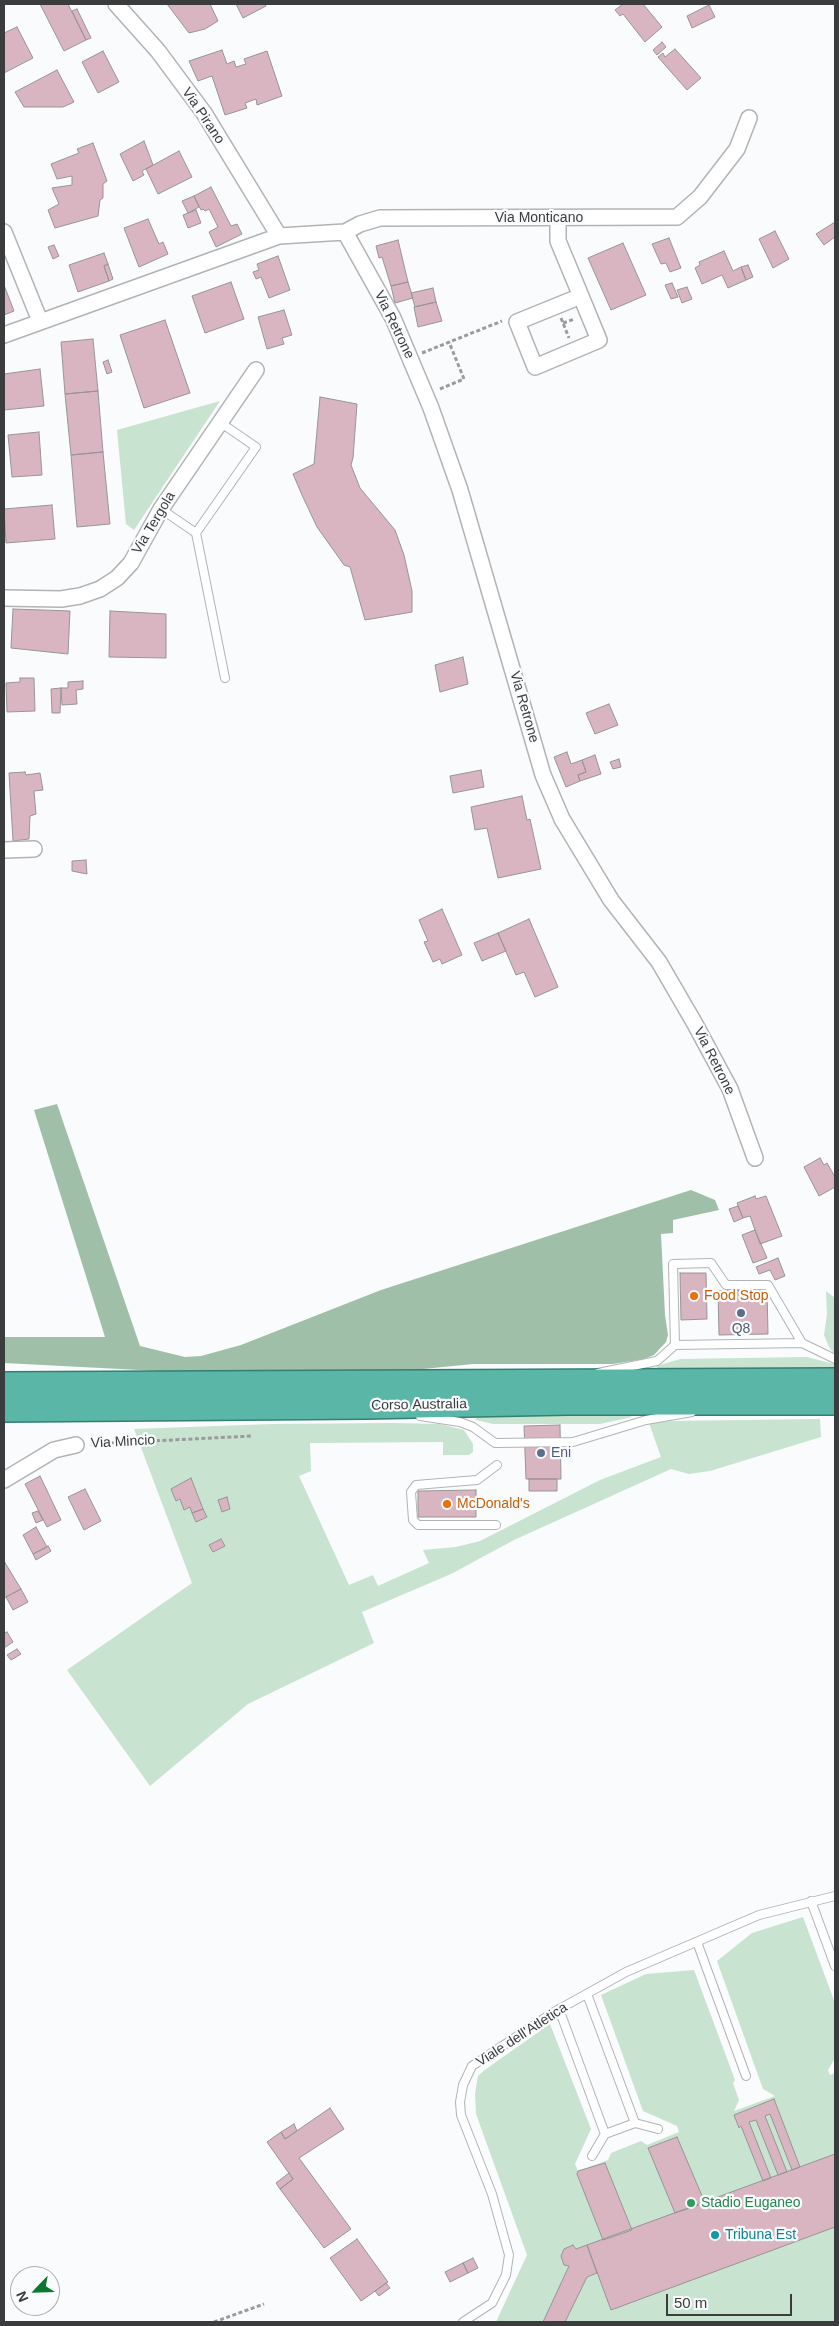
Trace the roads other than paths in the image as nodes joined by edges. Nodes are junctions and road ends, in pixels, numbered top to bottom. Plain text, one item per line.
1 (116, 4) edge
2 (749, 118) dead end
3 (558, 218) junction
4 (4, 232) edge
5 (345, 232) junction
6 (280, 236) junction
7 (581, 296) junction
8 (40, 321) junction
9 (4, 335) edge
10 (256, 370) dead end
11 (220, 423) junction
12 (161, 509) junction
13 (196, 533) junction
14 (4, 598) edge
15 (225, 678) dead end
16 (34, 849) dead end
17 (4, 850) edge
18 (755, 1158) dead end
19 (802, 1344) junction
20 (676, 1345) junction
21 (835, 1359) edge
22 (4, 1374) edge
23 (574, 1381) junction
24 (835, 1381) edge
25 (4, 1385) edge
26 (71, 1385) junction
27 (729, 1402) junction
28 (835, 1402) edge
29 (366, 1406) junction
30 (4, 1409) edge
31 (76, 1445) road end
32 (496, 1465) dead end
33 (4, 1480) edge
34 (496, 1525) dead end
35 (835, 1896) edge
36 (811, 1901) junction
37 (696, 1942) junction
38 (835, 1966) edge
39 (587, 1994) junction
40 (559, 2009) junction
41 (746, 2076) dead end
42 (635, 2123) junction
43 (658, 2129) dead end
44 (605, 2134) junction
45 (592, 2156) dead end
46 (463, 2322) edge

1 - 6 street, Via Pirano
2 - 3 street, Via Monticano
3 - 5 street, Via Monticano
3 - 7 street
4 - 8 street
5 - 6 street, Via Monticano
5 - 18 street, Via Retrone
6 - 8 street
7 - 7 street
8 - 9 street
10 - 11 street, Via Tergola
11 - 12 street, Via Tergola
11 - 13 lane
12 - 13 lane
12 - 14 street, Via Tergola
13 - 15 lane
16 - 17 street
19 - 20 lane
19 - 20 lane
19 - 21 lane
20 - 23 lane
22 - 26 highway
23 - 24 highway, Corso Australia
23 - 26 highway, Corso Australia
25 - 26 highway, Corso Australia
27 - 28 highway, Corso Australia
27 - 29 highway, Corso Australia
27 - 29 lane
29 - 30 highway, Corso Australia
31 - 33 street, Via Mincio
32 - 34 lane
35 - 36 lane, Viale dell'Atletica
36 - 37 lane, Viale dell'Atletica
36 - 38 lane
37 - 39 lane, Viale dell'Atletica
37 - 41 lane
39 - 40 lane, Viale dell'Atletica
39 - 42 lane
40 - 44 lane
40 - 46 lane, Viale dell'Atletica
42 - 43 lane
42 - 44 lane
44 - 45 lane

